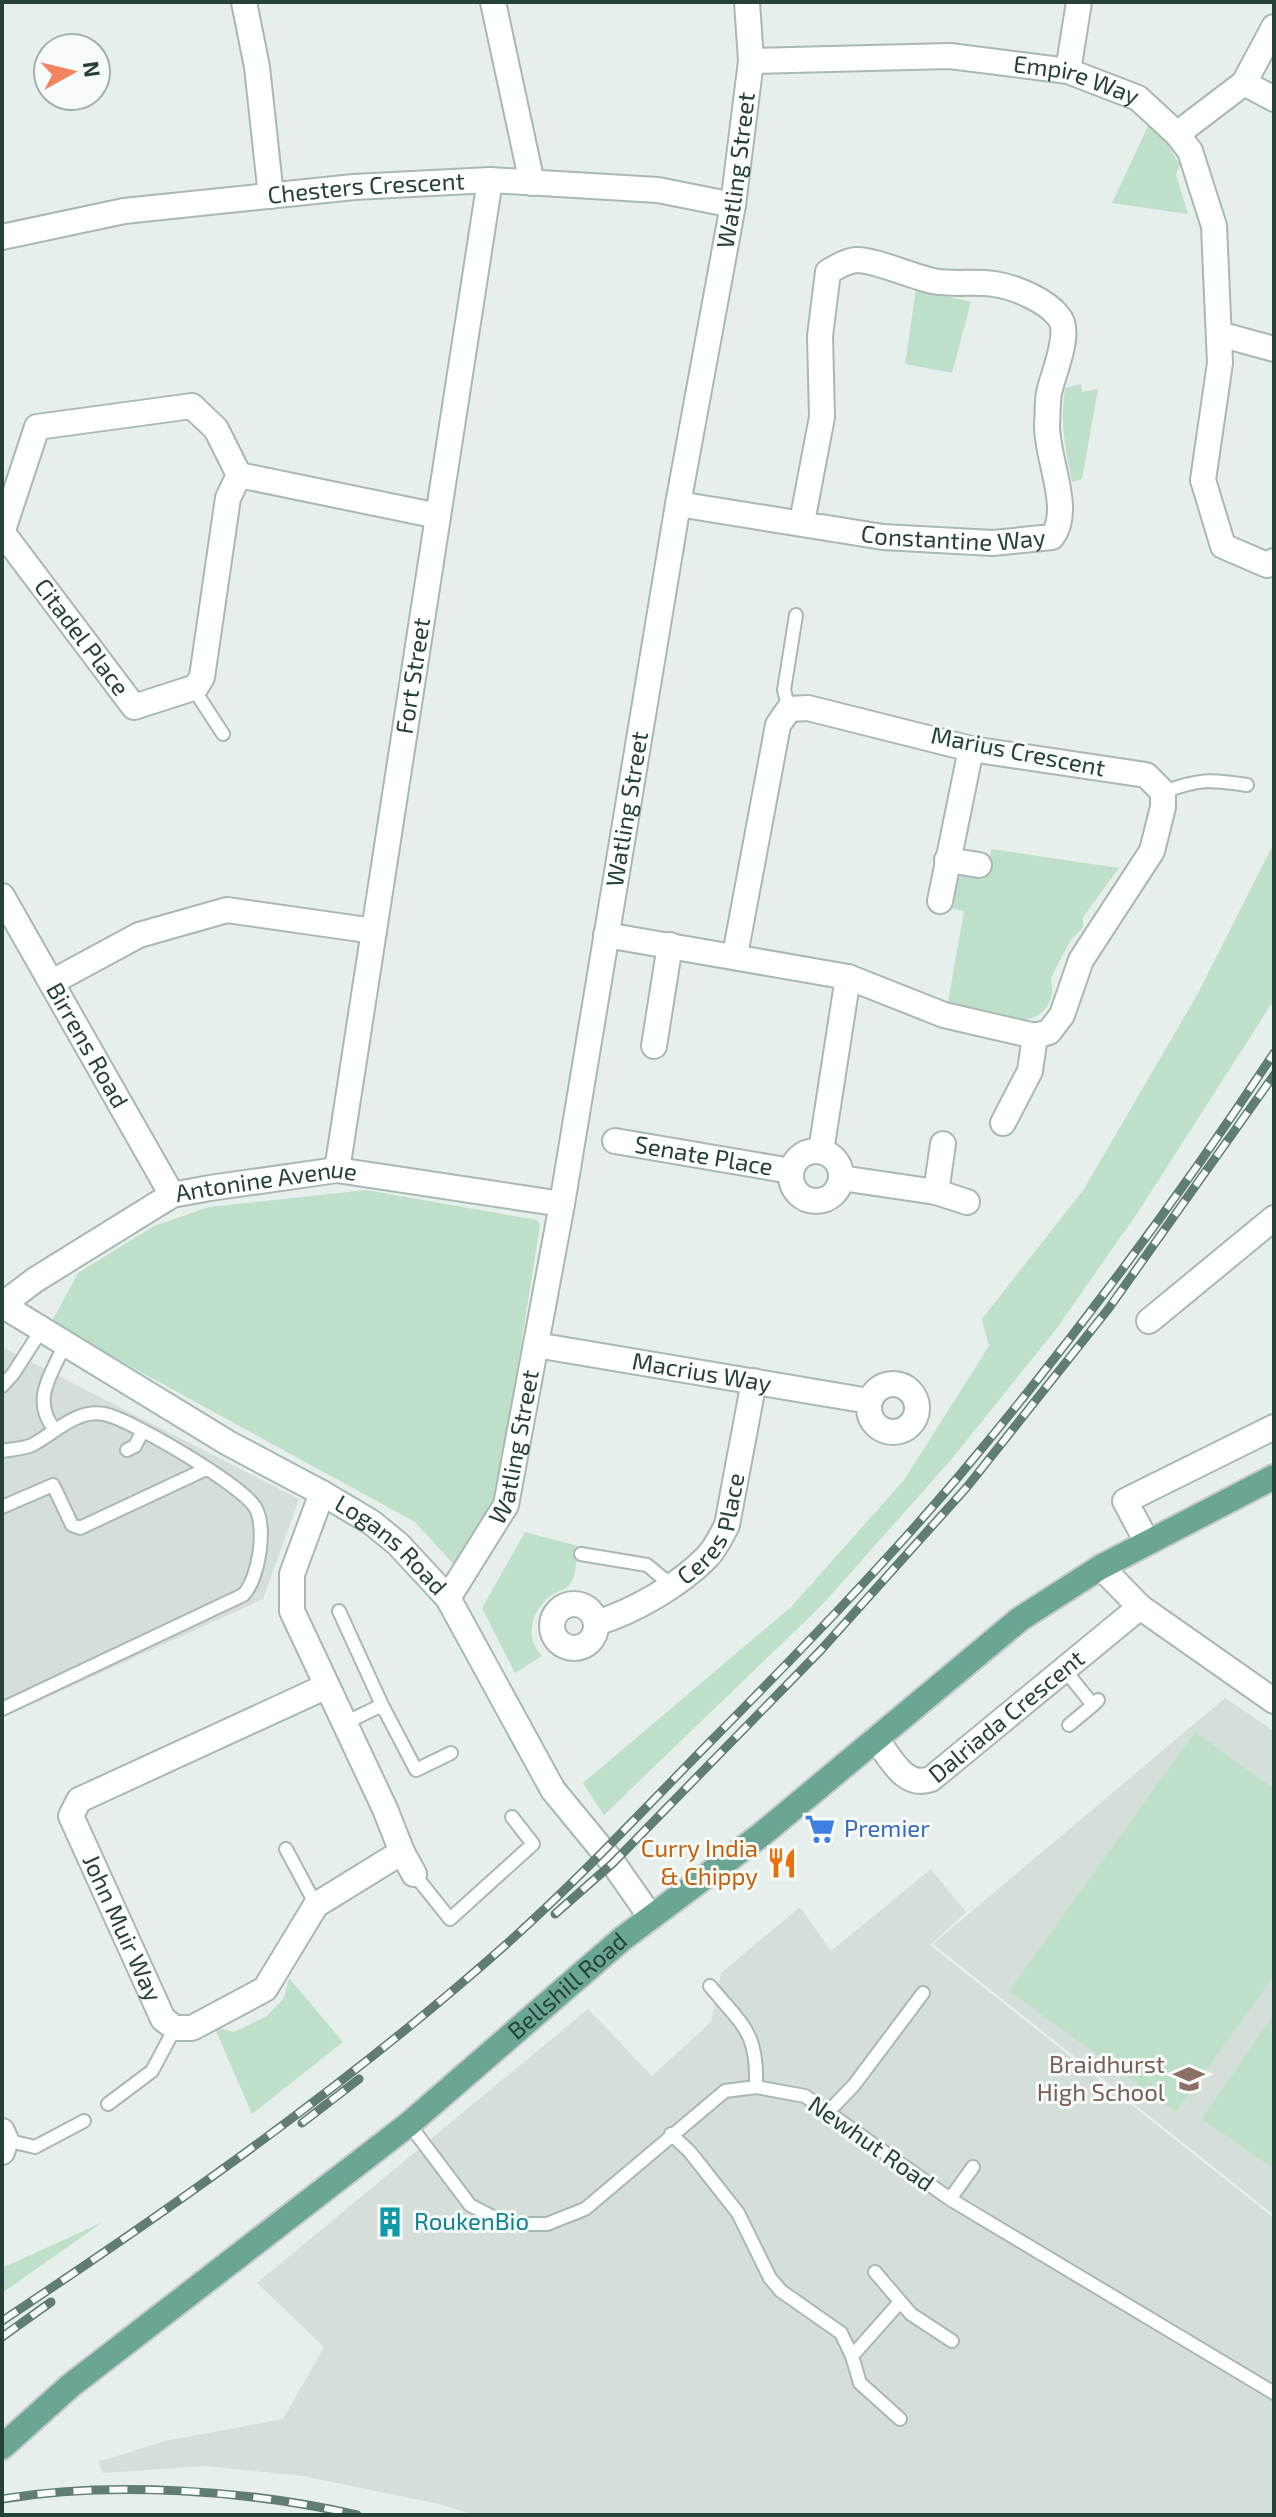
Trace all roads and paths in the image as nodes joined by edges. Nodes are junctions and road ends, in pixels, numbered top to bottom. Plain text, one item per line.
1 (244, 2) edge
2 (493, 2) edge
3 (747, 2) edge
4 (1079, 2) edge
5 (1274, 27) edge
6 (751, 61) junction
7 (1068, 71) junction
8 (1244, 83) junction
9 (1274, 99) edge
10 (1177, 134) junction
11 (490, 180) junction
12 (532, 183) junction
13 (271, 196) junction
14 (733, 205) junction
15 (2, 237) edge
16 (1219, 334) junction
17 (1274, 349) edge
18 (239, 475) junction
19 (678, 504) junction
20 (438, 516) junction
21 (802, 522) junction
22 (2, 532) edge
23 (1274, 561) edge
24 (796, 615) dead end
25 (193, 688) junction
26 (789, 709) junction
27 (223, 734) dead end
28 (971, 749) junction
29 (1247, 785) dead end
30 (1163, 792) junction
31 (947, 860) junction
32 (979, 865) dead end
33 (2, 896) edge
34 (940, 901) dead end
35 (374, 931) junction
36 (606, 935) junction
37 (670, 945) junction
38 (735, 955) junction
39 (848, 977) junction
40 (52, 982) junction
41 (1035, 1036) junction
42 (654, 1046) dead end
43 (1003, 1123) dead end
44 (615, 1141) dead end
45 (943, 1144) dead end
46 (821, 1151) junction
47 (337, 1170) junction
48 (791, 1171) junction
49 (841, 1178) junction
50 (936, 1192) junction
51 (172, 1195) junction
52 (967, 1202) dead end
53 (562, 1204) junction
54 (1274, 1218) edge
55 (2, 1305) edge
56 (1149, 1321) dead end
57 (42, 1329) junction
58 (65, 1344) junction
59 (536, 1345) junction
60 (754, 1381) junction
61 (2, 1386) edge
62 (869, 1401) dead end
63 (1274, 1427) edge
64 (55, 1430) junction
65 (142, 1432) junction
66 (127, 1450) dead end
67 (2, 1451) edge
68 (206, 1469) junction
69 (1274, 1477) edge
70 (322, 1493) junction
71 (2, 1507) edge
72 (1147, 1542) junction
73 (581, 1554) dead end
74 (1101, 1567) junction
75 (671, 1585) junction
76 (448, 1598) junction
77 (1140, 1607) junction
78 (339, 1611) dead end
79 (596, 1623) dead end
80 (1064, 1669) junction
81 (327, 1686) junction
82 (1274, 1701) edge
83 (382, 1705) junction
84 (2, 1709) edge
85 (345, 1723) junction
86 (1069, 1725) dead end
87 (876, 1739) junction
88 (451, 1753) dead end
89 (512, 1817) dead end
90 (286, 1849) dead end
91 (408, 1863) junction
92 (316, 1905) junction
93 (650, 1916) junction
94 (710, 1986) dead end
95 (923, 1993) dead end
96 (175, 2028) junction
97 (756, 2087) junction
98 (108, 2104) dead end
99 (829, 2111) junction
100 (84, 2121) dead end
101 (409, 2124) junction
102 (671, 2134) junction
103 (3, 2141) edge
104 (973, 2167) dead end
105 (950, 2199) junction
106 (875, 2272) dead end
107 (900, 2302) junction
108 (952, 2341) dead end
109 (852, 2356) junction
110 (1274, 2393) edge
111 (900, 2419) dead end
112 (2, 2447) edge

1 - 13 street
2 - 12 street
3 - 6 street, Watling Street
4 - 7 street
5 - 8 street
6 - 7 street, Empire Way
6 - 14 street, Watling Street
7 - 10 street, Empire Way
8 - 9 street
8 - 10 street
10 - 16 street, Empire Way
11 - 12 street, Chesters Crescent
11 - 13 street, Chesters Crescent
11 - 20 street, Fort Street
12 - 14 street, Chesters Crescent
13 - 15 street, Chesters Crescent
14 - 19 street, Watling Street
16 - 17 street
16 - 23 street, Empire Way
18 - 20 street
18 - 22 street, Citadel Place
18 - 25 street
19 - 21 street, Constantine Way
19 - 36 street, Watling Street
20 - 35 street, Fort Street
21 - 21 street, Constantine Way
22 - 25 street, Citadel Place
24 - 26 lane
25 - 27 lane
26 - 28 street, Marius Crescent
26 - 38 street
28 - 30 street, Marius Crescent
28 - 31 street
29 - 30 lane
30 - 41 street
31 - 32 street
31 - 34 street
33 - 40 street, Birrens Road
35 - 40 street
35 - 47 street, Fort Street
36 - 37 street
36 - 53 street, Watling Street
37 - 38 street
37 - 42 street
38 - 39 street
39 - 41 street
39 - 46 street
40 - 51 street, Birrens Road
41 - 43 street
44 - 48 street, Senate Place
45 - 50 street
46 - 48 street, Senate Place
46 - 49 street
47 - 51 street, Antonine Avenue
47 - 53 street, Antonine Avenue
48 - 49 street, Senate Place
49 - 50 street
50 - 52 street
51 - 55 street, Antonine Avenue
53 - 59 street, Watling Street
54 - 56 street
55 - 57 street, Logans Road
57 - 58 street, Logans Road
57 - 61 lane
58 - 64 lane
58 - 70 street, Logans Road
59 - 60 street, Macrius Way
59 - 76 street, Watling Street
60 - 62 street, Macrius Way
60 - 75 street, Ceres Place
63 - 72 street
64 - 65 lane
64 - 67 lane
65 - 66 lane
65 - 68 lane
68 - 71 lane
68 - 84 lane
69 - 72 main road, Bellshill Road
70 - 76 street, Logans Road
70 - 81 street
72 - 74 main road, Bellshill Road
73 - 75 lane
74 - 77 street
74 - 87 main road, Bellshill Road
75 - 79 street, Ceres Place
76 - 93 street, Logans Road
77 - 80 street, Dalriada Crescent
77 - 82 street
78 - 83 lane
80 - 86 lane
80 - 87 street, Dalriada Crescent
81 - 85 street
81 - 96 street, John Muir Way
83 - 85 lane
83 - 88 lane
85 - 91 street
87 - 93 main road, Bellshill Road
89 - 91 lane
90 - 92 lane
91 - 92 street, John Muir Way
92 - 96 street, John Muir Way
93 - 101 main road, Bellshill Road
94 - 97 lane
95 - 99 lane
96 - 98 lane
97 - 99 lane, Newhut Road
97 - 102 lane, Newhut Road
99 - 105 lane, Newhut Road
100 - 103 lane
101 - 102 lane, Newhut Road
101 - 112 main road, Bellshill Road
102 - 109 lane
104 - 105 lane
105 - 110 lane, Newhut Road
106 - 107 lane
107 - 108 lane
107 - 109 lane
109 - 111 lane

